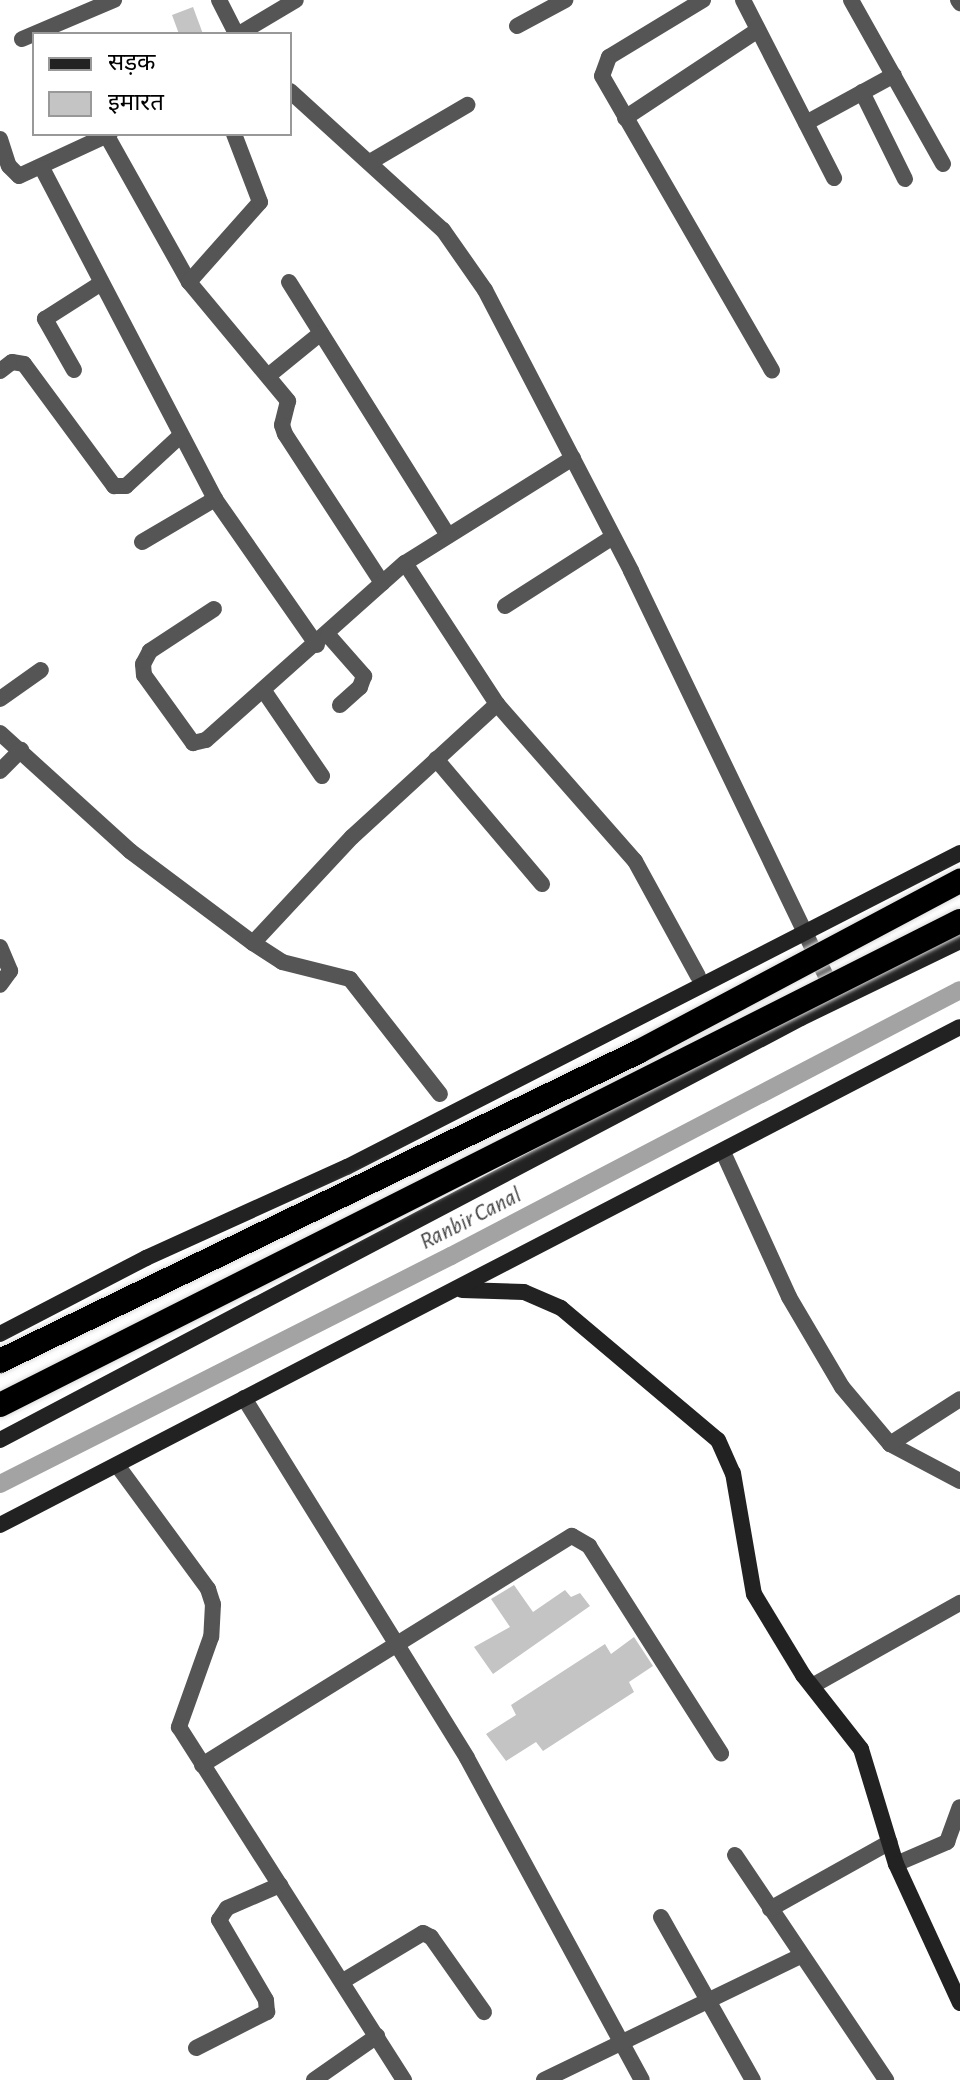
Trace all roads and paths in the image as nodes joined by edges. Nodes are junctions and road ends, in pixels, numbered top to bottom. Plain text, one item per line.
1 (114, 0) edge
2 (219, 0) edge
3 (296, 0) edge
4 (565, 0) edge
5 (703, 0) edge
6 (743, 0) edge
7 (851, 0) edge
8 (86, 5) edge
9 (517, 26) dead end
10 (758, 30) junction
11 (35, 32) edge
12 (237, 32) edge
13 (241, 32) edge
14 (32, 34) edge
15 (22, 39) dead end
16 (894, 75) junction
17 (862, 92) junction
18 (292, 93) edge
19 (467, 105) dead end
20 (625, 118) junction
21 (806, 123) junction
22 (106, 136) edge
23 (109, 136) edge
24 (235, 136) edge
25 (0, 139) edge
26 (370, 162) junction
27 (943, 164) dead end
28 (42, 168) junction
29 (834, 178) dead end
30 (905, 179) dead end
31 (189, 282) junction
32 (289, 282) dead end
33 (100, 284) junction
34 (321, 333) junction
35 (74, 370) dead end
36 (0, 371) edge
37 (772, 371) dead end
38 (268, 376) junction
39 (179, 437) junction
40 (573, 458) junction
41 (215, 499) junction
42 (448, 535) junction
43 (613, 537) junction
44 (142, 542) dead end
45 (405, 563) junction
46 (382, 583) junction
47 (505, 606) dead end
48 (214, 609) dead end
49 (322, 640) junction
50 (41, 670) dead end
51 (3, 691) edge
52 (264, 691) junction
53 (497, 704) junction
54 (340, 705) dead end
55 (0, 733) edge
56 (21, 750) junction
57 (436, 759) junction
58 (0, 771) edge
59 (322, 776) dead end
60 (960, 853) edge
61 (960, 881) edge
62 (542, 884) dead end
63 (960, 921) edge
64 (807, 932) junction
65 (960, 941) edge
66 (253, 943) junction
67 (0, 947) edge
68 (698, 976) dead end
69 (0, 985) edge
70 (838, 1000) junction
71 (960, 1027) edge
72 (440, 1094) dead end
73 (723, 1152) junction
74 (461, 1290) junction
75 (0, 1334) edge
76 (0, 1361) edge
77 (244, 1398) junction
78 (960, 1399) edge
79 (0, 1405) edge
80 (0, 1440) edge
81 (890, 1444) junction
82 (117, 1465) junction
83 (960, 1481) edge
84 (0, 1525) edge
85 (960, 1603) edge
86 (396, 1646) junction
87 (812, 1686) junction
88 (721, 1753) dead end
89 (202, 1765) junction
90 (960, 1807) edge
91 (890, 1842) junction
92 (735, 1855) dead end
93 (896, 1864) junction
94 (280, 1885) junction
95 (770, 1909) junction
96 (661, 1917) dead end
97 (800, 1956) junction
98 (343, 1981) junction
99 (711, 2001) junction
100 (960, 2003) edge
101 (484, 2012) dead end
102 (377, 2036) junction
103 (620, 2047) junction
104 (196, 2048) dead end
105 (314, 2080) edge
106 (404, 2080) edge
107 (544, 2080) edge
108 (642, 2080) edge
109 (753, 2080) edge
110 (886, 2080) edge

1 - 8 street
2 - 12 street
3 - 13 street
4 - 9 street
5 - 20 street
6 - 10 street
7 - 16 street
8 - 11 street
10 - 20 street
10 - 21 street
14 - 15 street
16 - 17 street
16 - 27 street
17 - 21 street
17 - 30 street
18 - 26 street
19 - 26 street
20 - 37 street
21 - 29 street
22 - 28 street
23 - 31 street
24 - 31 street
25 - 28 street
26 - 40 street
28 - 33 street
31 - 38 street
32 - 34 street
33 - 35 street
33 - 39 street
34 - 38 street
34 - 42 street
36 - 39 street
38 - 46 street
39 - 41 street
40 - 42 street
40 - 43 street
41 - 44 street
41 - 49 street
42 - 45 street
43 - 47 street
43 - 64 street
45 - 46 street
45 - 53 street
46 - 49 street
48 - 52 street
49 - 52 street
49 - 54 street
50 - 51 street
52 - 59 street
53 - 57 street
53 - 68 street
55 - 56 street
56 - 58 street
56 - 66 street
57 - 62 street
57 - 66 street
60 - 64 street
61 - 76 highway, bridge
63 - 79 highway, bridge
64 - 70 street
64 - 75 street
65 - 70 street
66 - 72 street
67 - 69 street
70 - 80 street
71 - 73 street
73 - 74 street
73 - 81 street
74 - 77 street
74 - 87 street
77 - 82 street
77 - 86 street
78 - 81 street
81 - 83 street
82 - 84 street
82 - 89 street
85 - 87 street
86 - 88 street
86 - 89 street
86 - 103 street
87 - 91 street
89 - 94 street
90 - 93 street
91 - 93 street
91 - 95 street
92 - 95 street
93 - 100 street
94 - 98 street
94 - 104 street
95 - 97 street
96 - 99 street
97 - 99 street
97 - 110 street
98 - 101 street
98 - 102 street
99 - 103 street
99 - 109 street
102 - 105 street
102 - 106 street
103 - 107 street
103 - 108 street

